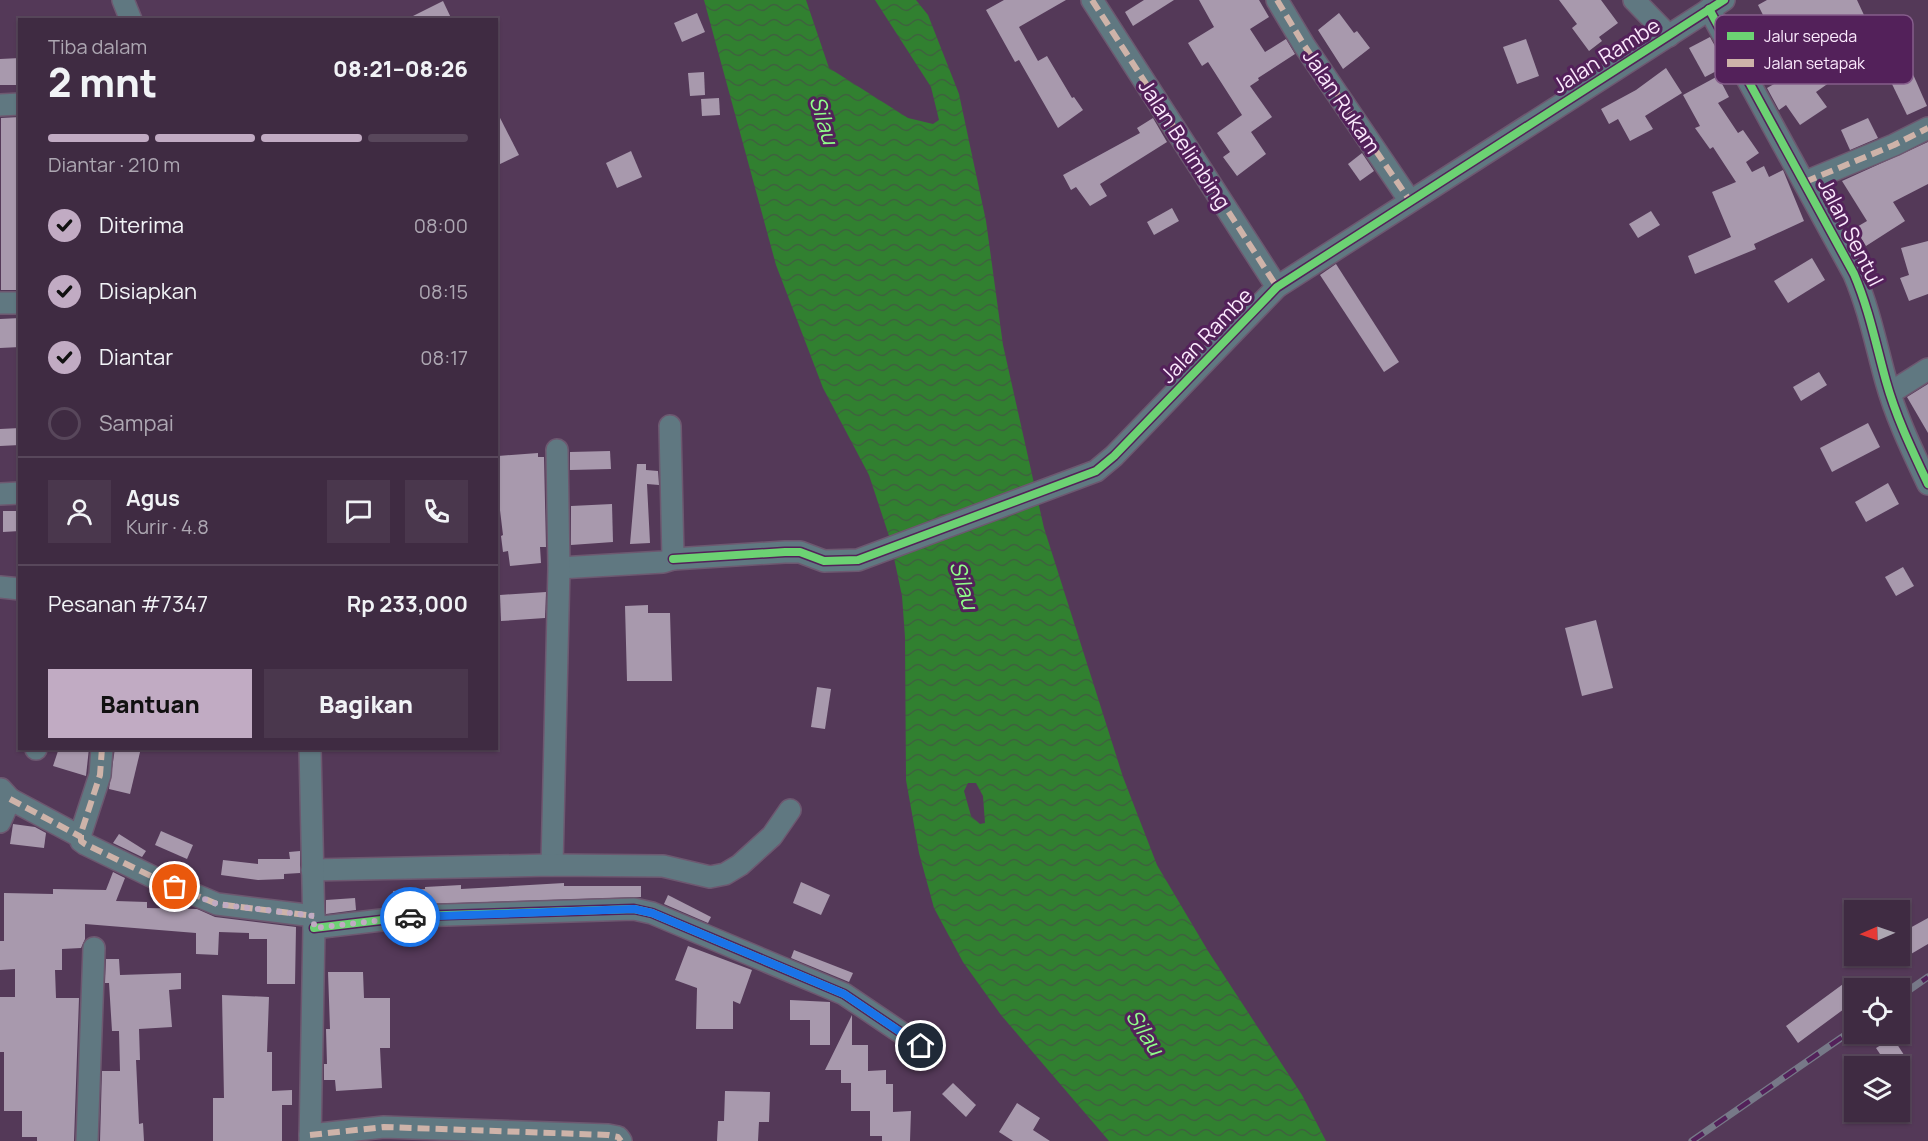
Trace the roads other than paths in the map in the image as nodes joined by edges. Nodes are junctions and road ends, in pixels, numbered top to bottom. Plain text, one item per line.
1 (123, 0) edge
2 (1092, 0) edge
3 (1277, 0) edge
4 (1634, 0) edge
5 (1717, 4) edge
6 (129, 18) edge
7 (1669, 36) junction
8 (1757, 84) edge
9 (18, 104) edge
10 (0, 105) edge
11 (1928, 128) edge
12 (1805, 182) junction
13 (1410, 201) junction
14 (1277, 287) junction
15 (0, 303) edge
16 (18, 303) edge
17 (1928, 369) edge
18 (1890, 393) junction
19 (670, 426) dead end
20 (557, 450) dead end
21 (1928, 484) edge
22 (0, 494) edge
23 (18, 494) edge
24 (673, 559) junction
25 (559, 568) junction
26 (0, 587) edge
27 (18, 589) edge
28 (102, 750) edge
29 (310, 750) edge
30 (5, 794) edge
31 (790, 810) dead end
32 (0, 822) edge
33 (81, 837) junction
34 (552, 865) junction
35 (312, 870) junction
36 (314, 922) junction
37 (94, 948) dead end
38 (921, 1046) dead end
39 (439, 1135) edge
40 (310, 1138) edge
41 (87, 1141) edge
42 (621, 1141) edge

1 - 6 street
2 - 14 street, Jalan Belimbing
3 - 13 street, Jalan Rukam
4 - 7 street
5 - 7 street, Jalan Rambe
7 - 13 street, Jalan Rambe
8 - 12 street, Jalan Sentul
9 - 10 street
11 - 12 street
12 - 18 street, Jalan Sentul
13 - 14 street, Jalan Rambe
14 - 24 street, Jalan Rambe
15 - 16 street
17 - 18 street
18 - 21 street, Jalan Sentul
19 - 24 street
20 - 25 street
22 - 23 street
24 - 25 street, Jalan Rambe
25 - 34 street
26 - 27 street
28 - 33 street
29 - 35 street
30 - 32 street
30 - 33 street
31 - 34 street
33 - 36 street
34 - 35 street
35 - 36 street
36 - 38 street
36 - 40 street
37 - 41 street
39 - 40 street
39 - 42 street

